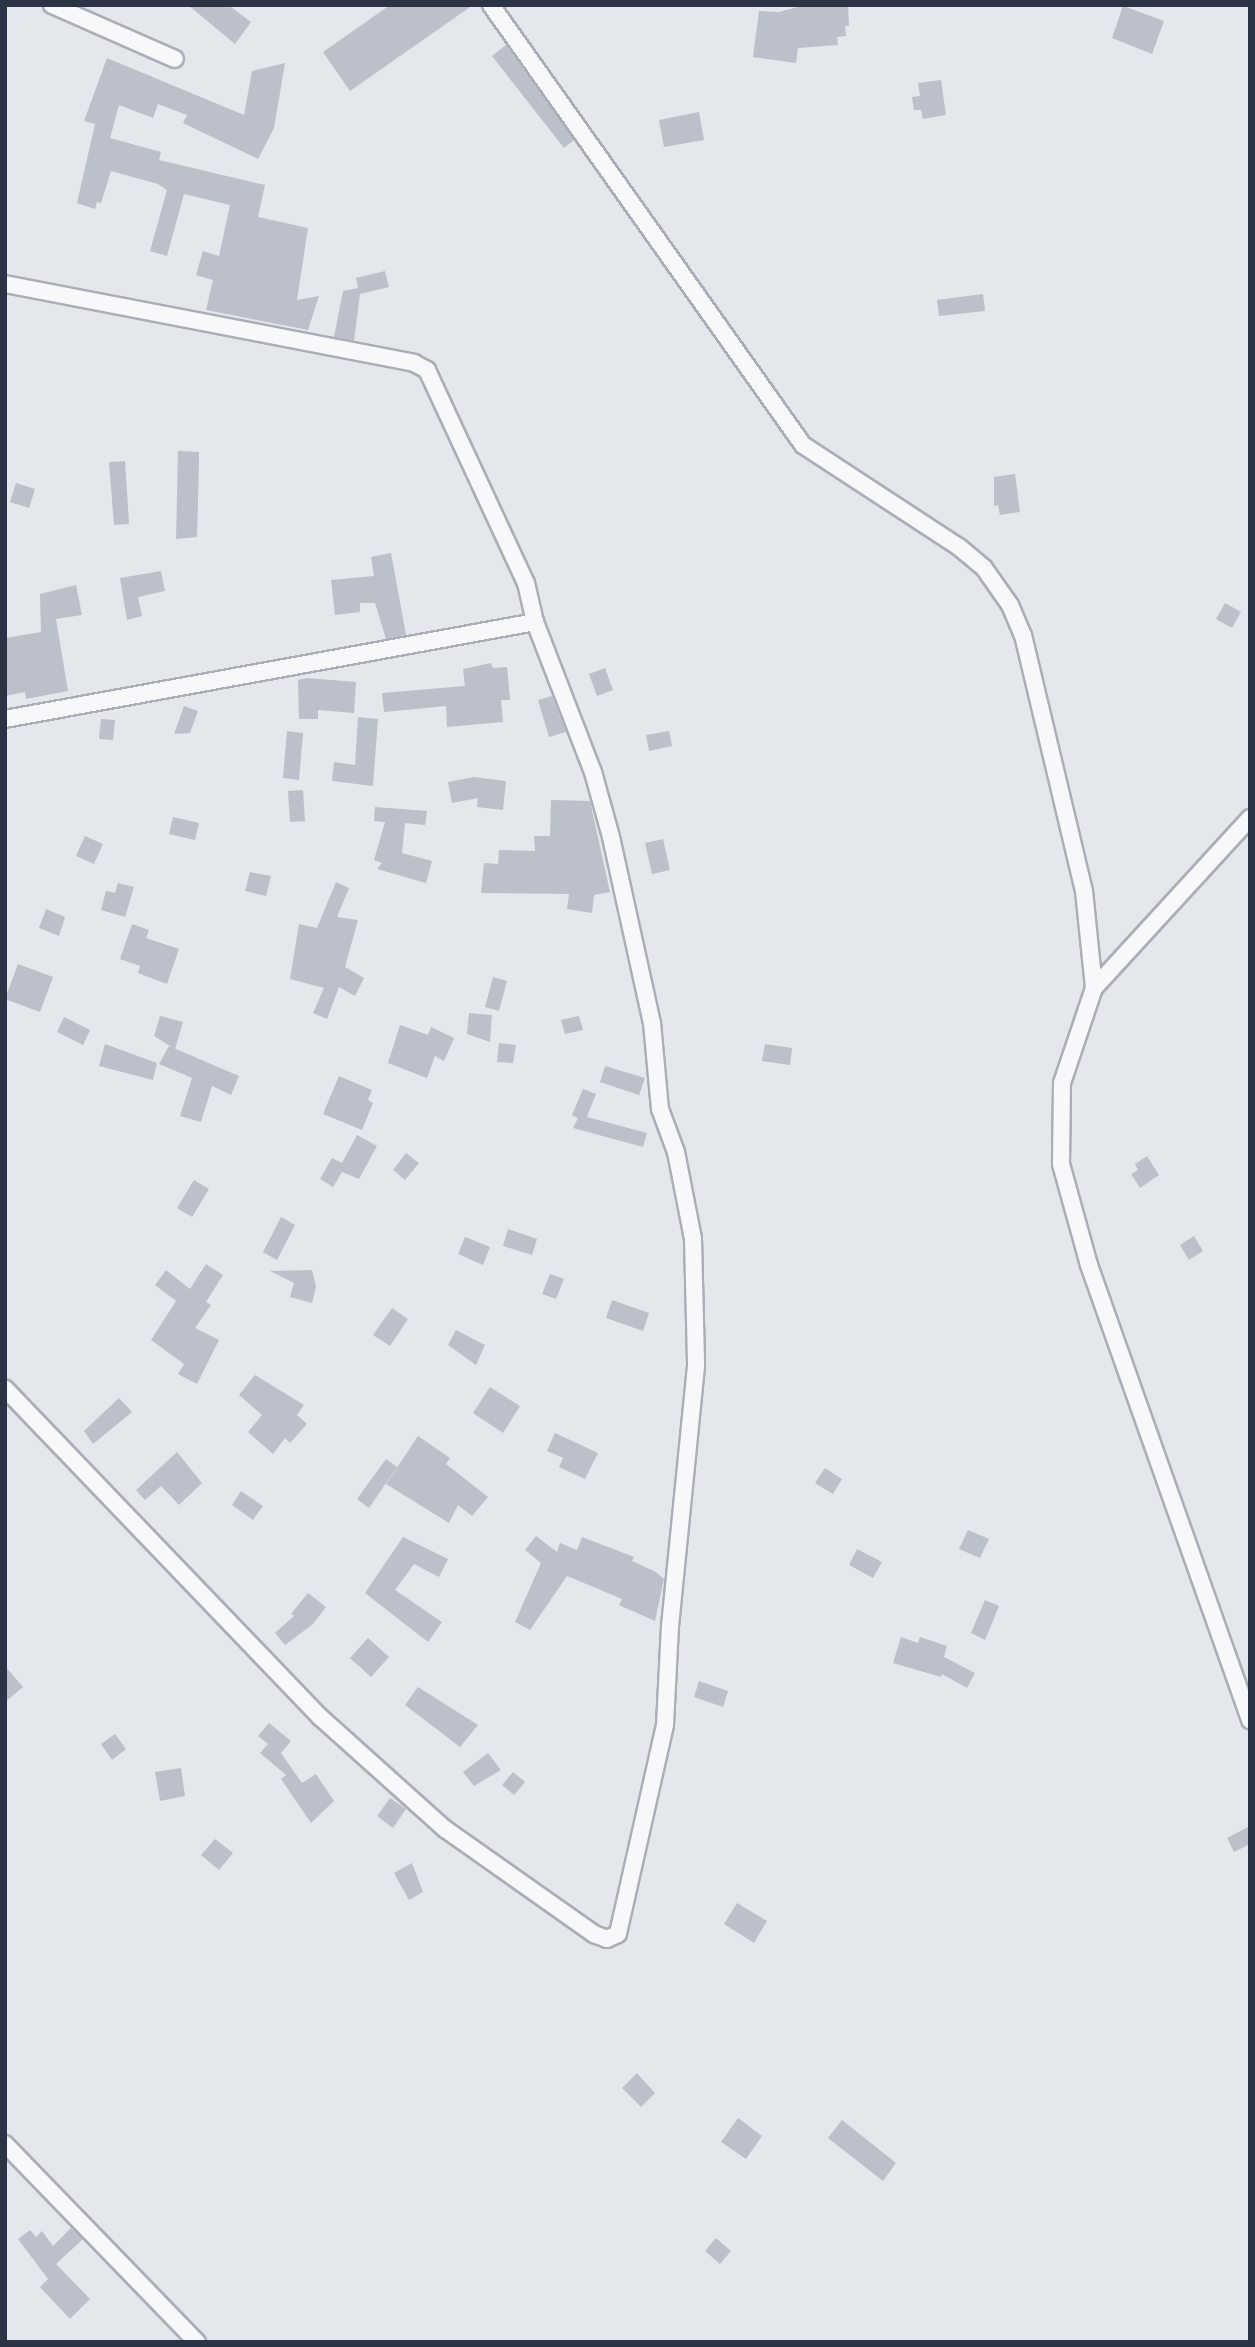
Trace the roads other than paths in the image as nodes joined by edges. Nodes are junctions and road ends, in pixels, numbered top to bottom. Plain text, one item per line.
1 (52, 5) edge
2 (491, 5) edge
3 (175, 60) dead end
4 (5, 284) edge
5 (536, 622) junction
6 (5, 719) edge
7 (1250, 818) edge
8 (1094, 988) junction
9 (5, 1389) edge
10 (1250, 1720) edge
11 (5, 2144) edge
12 (197, 2342) edge

1 - 3 street
2 - 8 street
4 - 5 street
5 - 6 street
5 - 9 street
7 - 8 street
8 - 10 street
11 - 12 street

